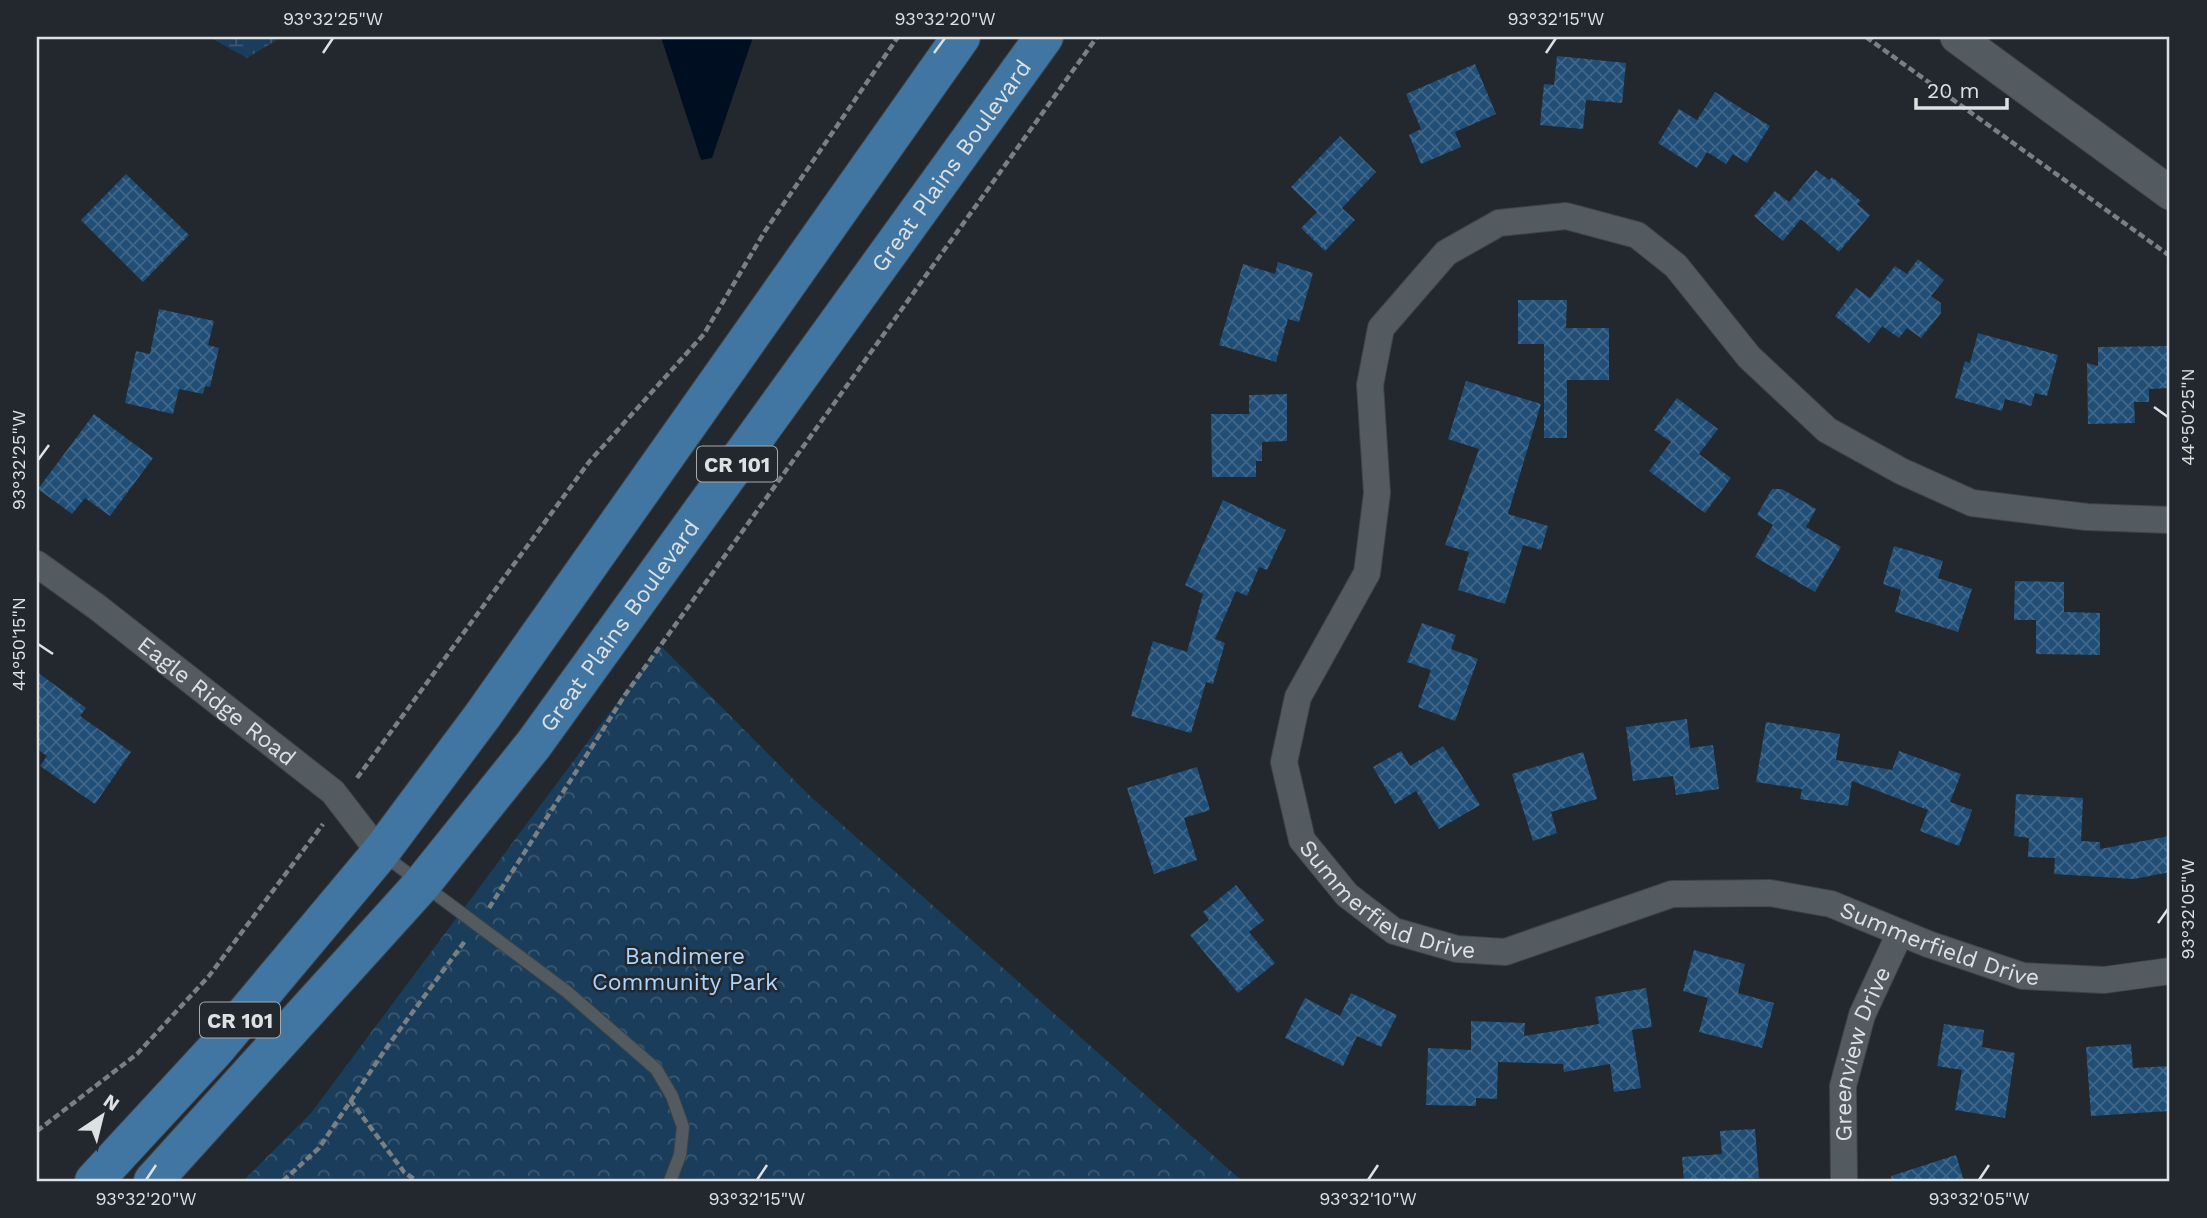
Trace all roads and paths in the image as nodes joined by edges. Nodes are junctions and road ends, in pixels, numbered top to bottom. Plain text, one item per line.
1 (898, 37) edge
2 (961, 37) edge
3 (1044, 37) edge
4 (1097, 37) edge
5 (1866, 37) edge
6 (1957, 37) edge
7 (2170, 193) edge
8 (2170, 256) edge
9 (2170, 520) edge
10 (37, 564) edge
11 (340, 801) junction
12 (380, 853) junction
13 (421, 885) junction
14 (476, 926) junction
15 (1900, 933) junction
16 (2170, 971) edge
17 (350, 1100) junction
18 (37, 1131) edge
19 (94, 1181) edge
20 (153, 1181) edge
21 (283, 1181) edge
22 (417, 1181) edge
23 (670, 1181) edge
24 (1844, 1181) edge

1 - 11 path
2 - 12 main road, CR 101
3 - 13 main road, Great Plains Boulevard / CR 101
4 - 14 path
5 - 8 path
6 - 7 street
9 - 15 street, Summerfield Drive
10 - 11 street, Eagle Ridge Road
11 - 12 street, Eagle Ridge Road
11 - 18 path
12 - 13 lane
12 - 19 main road, CR 101
13 - 14 lane
13 - 20 main road, Great Plains Boulevard / CR 101
14 - 17 path
14 - 23 lane
15 - 16 street, Summerfield Drive
15 - 24 street, Greenview Drive
17 - 21 path
17 - 22 path

